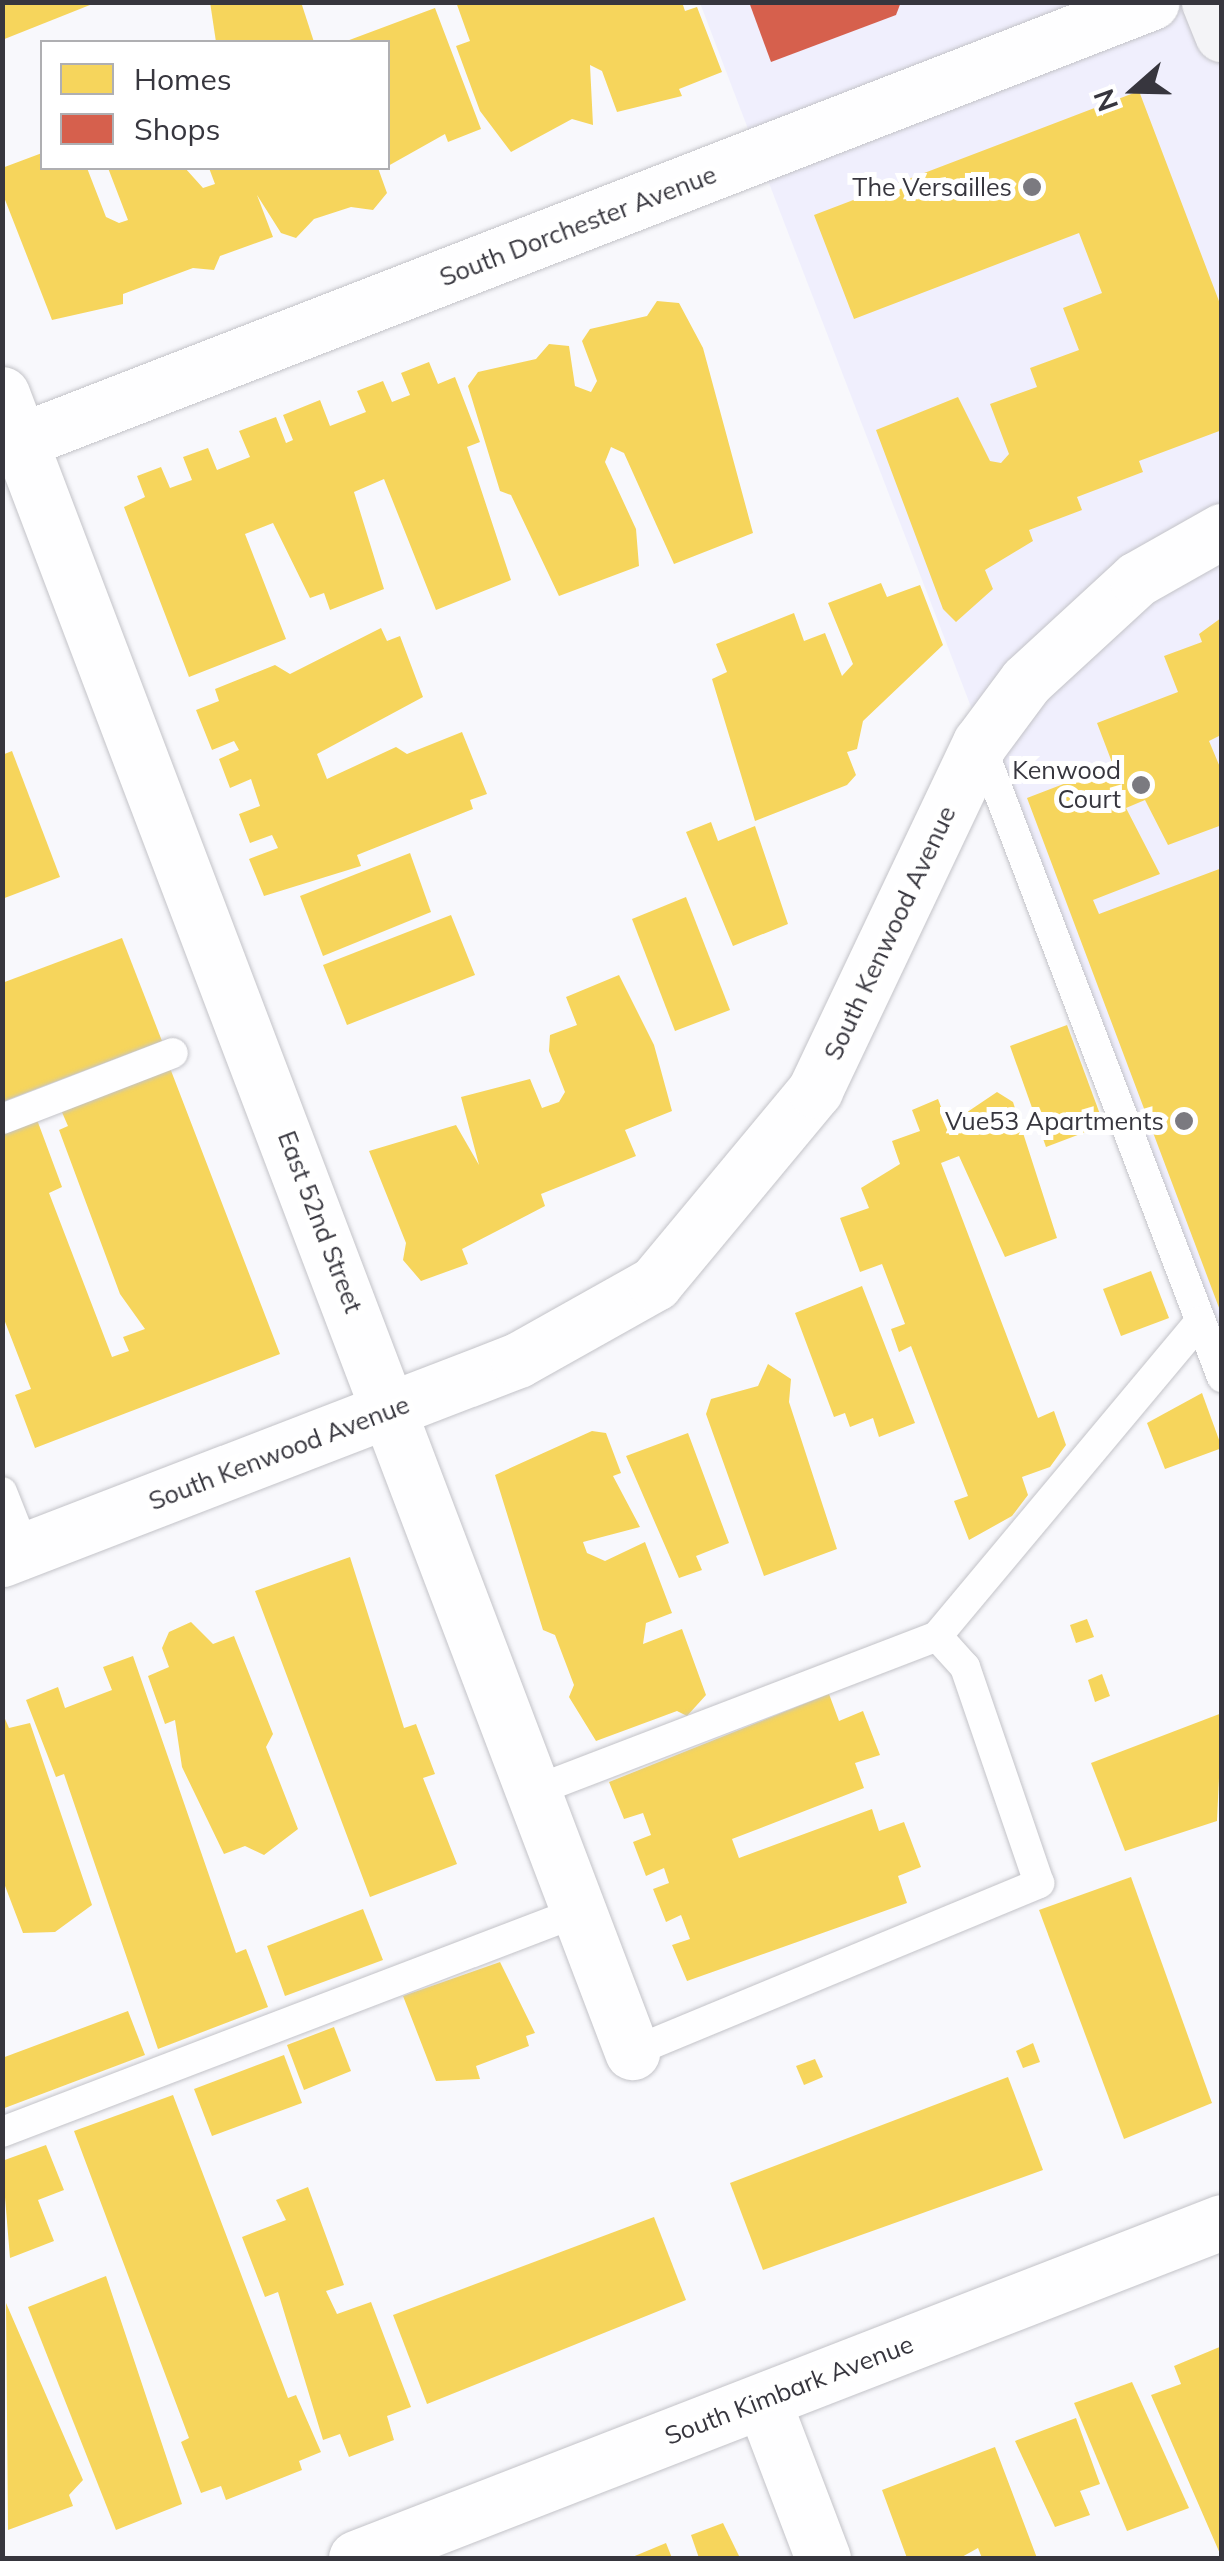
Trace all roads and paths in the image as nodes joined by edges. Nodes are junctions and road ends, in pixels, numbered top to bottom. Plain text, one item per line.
1 (1152, 2) edge
2 (1209, 2) edge
3 (1222, 35) edge
4 (8, 428) edge
5 (1222, 531) edge
6 (980, 744) junction
7 (172, 1053) dead end
8 (2, 1119) edge
9 (1200, 1321) junction
10 (1222, 1377) edge
11 (392, 1409) junction
12 (2, 1492) edge
13 (14, 1555) edge
14 (937, 1636) junction
15 (534, 1791) junction
16 (580, 1911) junction
17 (632, 2052) joint
18 (2, 2132) edge
19 (1222, 2222) edge
20 (762, 2401) junction
21 (356, 2558) edge
22 (822, 2558) edge

1 - 4 street, South Dorchester Avenue
2 - 3 main road
4 - 11 street, East 52nd Street
5 - 6 street, South Kenwood Avenue
6 - 9 lane
6 - 11 street, South Kenwood Avenue
7 - 8 lane
9 - 10 lane
9 - 14 lane
11 - 13 street, South Kenwood Avenue
11 - 15 street, East 52nd Street
12 - 13 lane
14 - 15 lane
14 - 17 lane
15 - 16 street, East 52nd Street
16 - 17 street, East 52nd Street
16 - 18 lane
19 - 20 street, South Kimbark Avenue
20 - 21 street, South Kimbark Avenue
20 - 22 street

